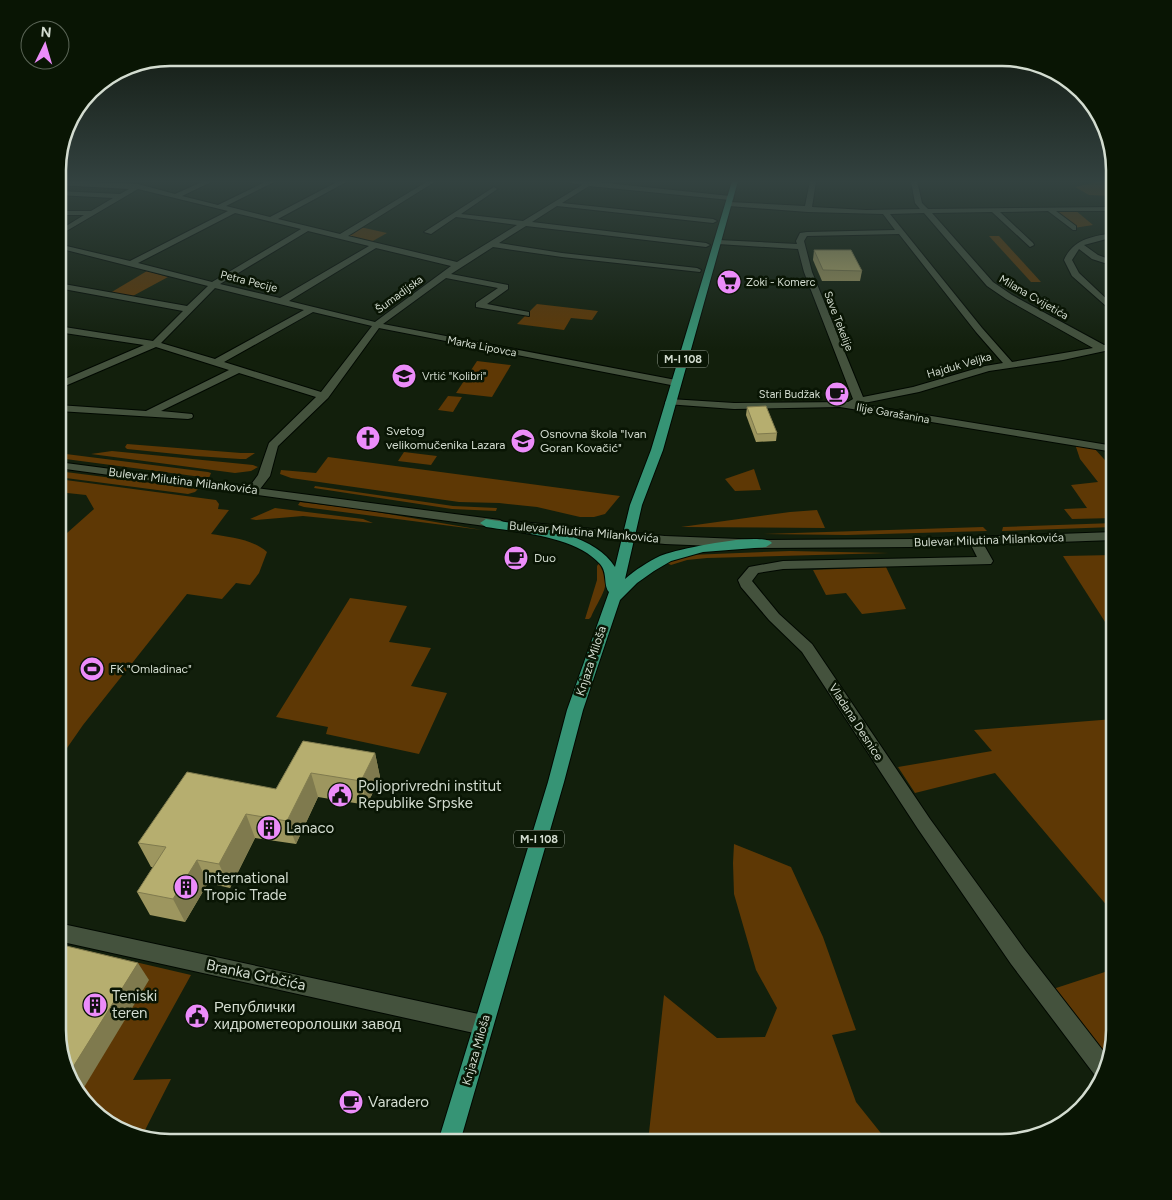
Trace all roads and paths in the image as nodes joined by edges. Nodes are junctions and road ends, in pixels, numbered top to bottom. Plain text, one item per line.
1 (182, 237) edge
2 (293, 237) edge
3 (341, 237) edge
4 (502, 237) edge
5 (640, 237) edge
6 (719, 237) edge
7 (802, 237) edge
8 (905, 237) edge
9 (949, 237) edge
10 (1022, 237) edge
11 (1106, 237) edge
12 (718, 242) junction
13 (491, 244) junction
14 (375, 245) junction
15 (706, 245) dead end
16 (1030, 245) dead end
17 (1079, 246) junction
18 (802, 247) junction
19 (66, 248) edge
20 (1069, 257) junction
21 (1095, 257) junction
22 (1106, 261) edge
23 (131, 264) junction
24 (458, 265) junction
25 (697, 270) dead end
26 (444, 275) junction
27 (214, 284) junction
28 (66, 286) edge
29 (282, 301) junction
30 (1106, 303) edge
31 (188, 309) junction
32 (312, 309) junction
33 (526, 314) dead end
34 (377, 324) junction
35 (66, 330) edge
36 (70, 331) junction
37 (66, 333) edge
38 (155, 344) junction
39 (1106, 347) edge
40 (1103, 348) junction
41 (217, 362) junction
42 (1009, 364) junction
43 (239, 370) junction
44 (66, 383) edge
45 (676, 384) junction
46 (324, 396) junction
47 (670, 402) junction
48 (859, 402) junction
49 (840, 404) junction
50 (66, 409) edge
51 (148, 414) junction
52 (188, 416) dead end
53 (1106, 448) edge
54 (66, 465) edge
55 (253, 490) junction
56 (486, 523) junction
57 (630, 536) junction
58 (1106, 536) edge
59 (974, 541) junction
60 (766, 543) junction
61 (614, 599) junction
62 (66, 934) edge
63 (483, 1025) junction
64 (1100, 1064) edge
65 (451, 1134) edge

1 - 23 street
2 - 27 street
3 - 14 street
4 - 13 street, Šumadijska
5 - 15 street
6 - 12 main road, Knjaza Miloša / M-I 108
7 - 18 street
8 - 42 street
9 - 40 street, Milana Cvijetića
10 - 16 street
11 - 17 street
12 - 18 street
12 - 45 main road, Knjaza Miloša / M-I 108
13 - 24 street, Šumadijska
13 - 25 street
14 - 24 street
14 - 29 street
17 - 20 street
17 - 21 street
18 - 48 street, Save Tekelije
19 - 23 street, Petra Pecije
20 - 21 street
20 - 30 street
21 - 22 street
23 - 27 street, Petra Pecije
24 - 26 street, Šumadijska
26 - 33 street
26 - 34 street, Šumadijska
27 - 29 street, Petra Pecije
27 - 31 street
28 - 31 street
29 - 32 street, Petra Pecije
31 - 38 street
32 - 34 street, Petra Pecije
32 - 41 street
34 - 45 street, Marka Lipovca
34 - 46 street
35 - 36 street
36 - 37 street
36 - 38 street
38 - 41 street
38 - 44 street
39 - 40 street, Hajduk Veljka
40 - 42 street, Hajduk Veljka
41 - 43 street
42 - 48 street, Hajduk Veljka
43 - 46 street
43 - 51 street
45 - 47 main road, Knjaza Miloša / M-I 108
46 - 55 street
47 - 49 street, Ilije Garašanina
47 - 57 main road, Knjaza Miloša / M-I 108
48 - 49 street, Hajduk Veljka
49 - 53 street, Ilije Garašanina
50 - 51 street
51 - 52 street
54 - 55 street, Bulevar Milutina Milankovića
55 - 56 street, Bulevar Milutina Milankovića
56 - 57 street, Bulevar Milutina Milankovića
56 - 61 main road
57 - 60 street, Bulevar Milutina Milankovića
57 - 61 main road, Knjaza Miloša / M-I 108
58 - 59 street, Bulevar Milutina Milankovića
59 - 60 street, Bulevar Milutina Milankovića
59 - 64 street, Vladana Desnice
60 - 61 main road
61 - 63 main road, Knjaza Miloša / M-I 108
62 - 63 street, Branka Grbčića
63 - 65 main road, Knjaza Miloša / M-I 108

